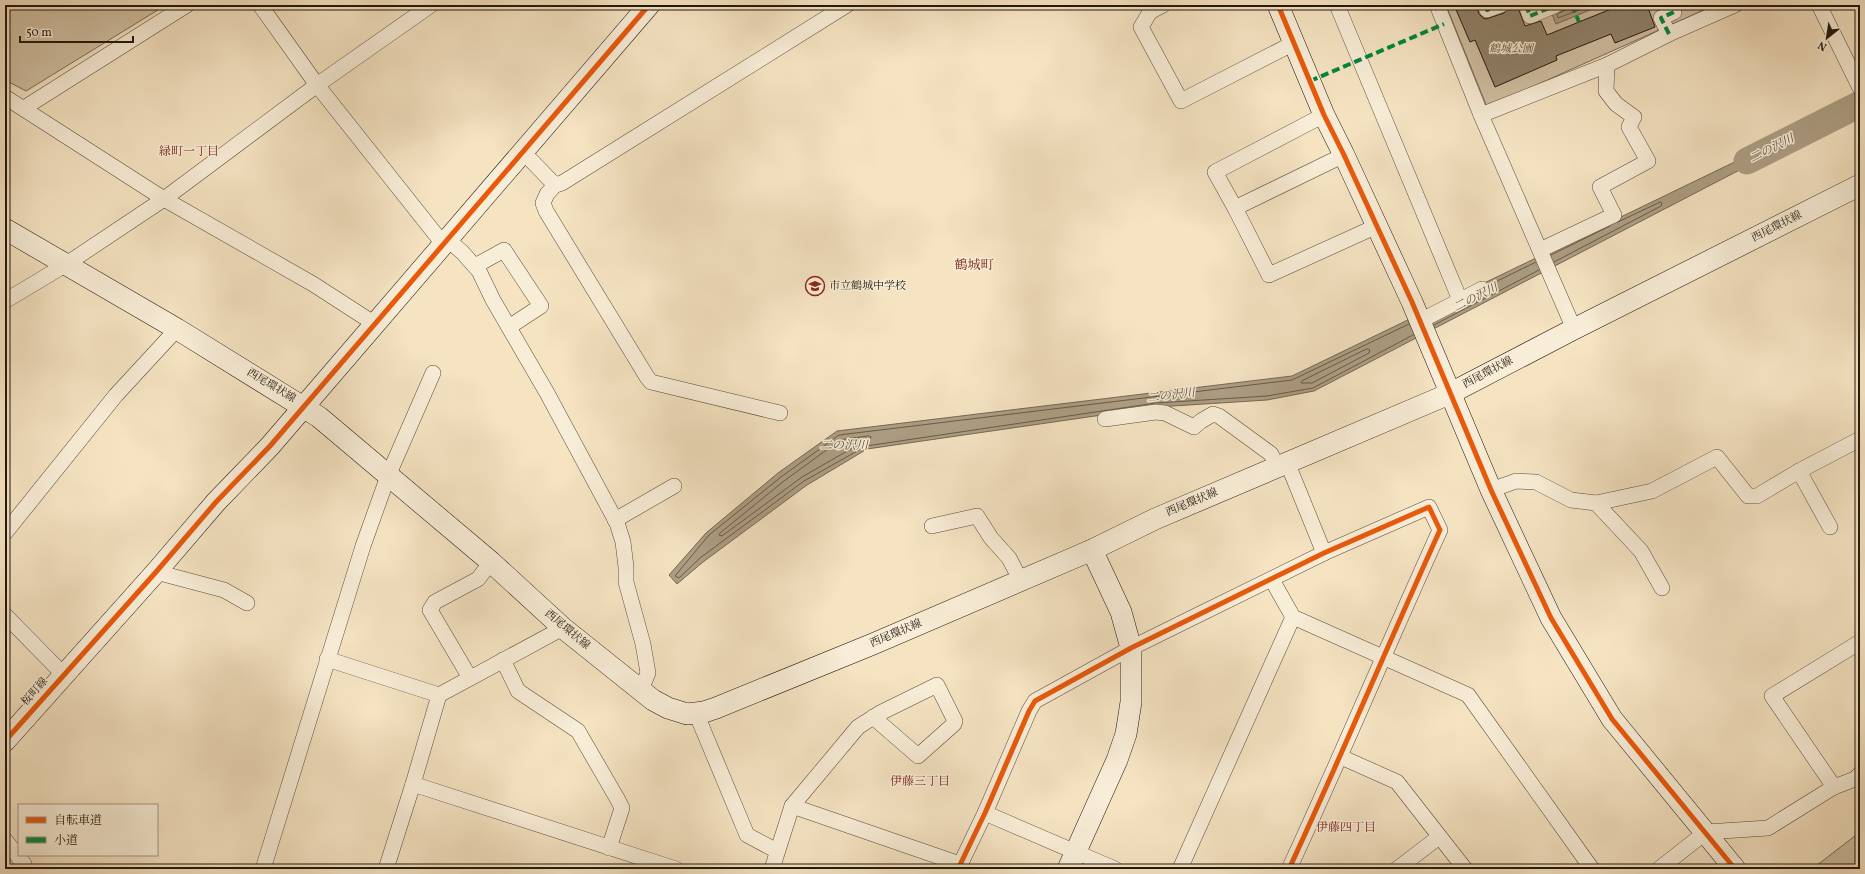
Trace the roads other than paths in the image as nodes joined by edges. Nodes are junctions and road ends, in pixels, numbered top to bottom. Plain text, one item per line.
1 (187, 5) edge
2 (260, 5) edge
3 (431, 5) edge
4 (649, 5) edge
5 (847, 5) edge
6 (1163, 5) edge
7 (1278, 5) edge
8 (1336, 5) edge
9 (1437, 5) edge
10 (1485, 5) edge
11 (1501, 5) edge
12 (1526, 5) edge
13 (1556, 5) edge
14 (1671, 5) edge
15 (1735, 5) edge
16 (1819, 5) edge
17 (1669, 34) junction
18 (1294, 43) junction
19 (1607, 65) junction
20 (317, 85) junction
21 (1860, 88) edge
22 (5, 97) edge
23 (24, 108) junction
24 (1324, 115) junction
25 (1481, 116) junction
26 (524, 153) junction
27 (1344, 155) junction
28 (556, 184) junction
29 (1860, 185) edge
30 (164, 198) junction
31 (1235, 208) junction
32 (1377, 226) junction
33 (5, 229) edge
34 (446, 242) junction
35 (1540, 250) junction
36 (65, 265) junction
37 (475, 266) junction
38 (1482, 289) dead end
39 (1460, 300) junction
40 (5, 301) edge
41 (1420, 321) junction
42 (375, 324) junction
43 (508, 327) junction
44 (176, 329) junction
45 (1574, 329) junction
46 (433, 373) dead end
47 (1449, 394) junction
48 (304, 406) junction
49 (780, 413) dead end
50 (1105, 419) dead end
51 (1860, 439) edge
52 (1282, 464) junction
53 (1799, 471) junction
54 (388, 476) junction
55 (674, 486) dead end
56 (1491, 490) junction
57 (1596, 503) junction
58 (615, 520) junction
59 (932, 526) dead end
60 (1830, 527) dead end
61 (5, 533) edge
62 (1092, 550) junction
63 (1324, 553) junction
64 (491, 562) junction
65 (156, 572) junction
66 (1272, 580) junction
67 (1020, 581) junction
68 (1662, 588) dead end
69 (247, 603) dead end
70 (5, 615) edge
71 (1293, 617) junction
72 (563, 628) junction
73 (1860, 642) edge
74 (1131, 648) junction
75 (1382, 658) junction
76 (327, 659) junction
77 (503, 660) junction
78 (64, 675) junction
79 (470, 678) junction
80 (641, 690) junction
81 (439, 695) junction
82 (696, 713) junction
83 (873, 718) junction
84 (5, 741) edge
85 (1341, 757) junction
86 (1858, 780) edge
87 (413, 784) junction
88 (1834, 787) junction
89 (792, 806) junction
90 (985, 813) junction
91 (1706, 832) junction
92 (1439, 837) junction
93 (5, 840) edge
94 (609, 848) junction
95 (777, 852) junction
96 (1072, 860) edge
97 (24, 864) dead end
98 (959, 866) edge
99 (263, 869) edge
100 (386, 869) edge
101 (676, 869) edge
102 (772, 869) edge
103 (1115, 869) edge
104 (1180, 869) edge
105 (1288, 869) edge
106 (1397, 869) edge
107 (1465, 869) edge
108 (1592, 869) edge
109 (1659, 869) edge
110 (1735, 869) edge

1 - 23 street
2 - 20 street
3 - 20 street
4 - 26 street, 桜町線
5 - 28 street
6 - 18 street
7 - 18 street
8 - 39 street
9 - 25 street
10 - 11 street
12 - 13 street
14 - 17 street
15 - 17 street
16 - 21 street
17 - 19 street
18 - 24 street
19 - 25 street
19 - 35 street
20 - 30 street
20 - 34 street
22 - 23 street
23 - 30 street
24 - 27 street
24 - 31 street
25 - 35 street
26 - 28 street
26 - 34 street, 桜町線
27 - 31 street
27 - 32 street
28 - 49 street
29 - 45 street, 西尾環状線
30 - 36 street
30 - 42 street
31 - 32 street
32 - 41 street
33 - 36 street, 西尾環状線
34 - 37 street
34 - 42 street, 桜町線
35 - 45 street
36 - 40 street
36 - 44 street, 西尾環状線
37 - 43 street
37 - 43 street
38 - 39 street
39 - 41 street
41 - 47 street
42 - 48 street, 桜町線
43 - 58 street
44 - 48 street, 西尾環状線
44 - 61 street
45 - 47 street, 西尾環状線
46 - 54 street
47 - 52 street, 西尾環状線
47 - 56 street
48 - 54 street, 西尾環状線
48 - 65 street, 桜町線
50 - 52 street
51 - 53 street
52 - 62 street, 西尾環状線
52 - 63 street
53 - 57 street
53 - 60 street
54 - 64 street, 西尾環状線
54 - 76 street
55 - 58 street
56 - 57 street
56 - 91 street
57 - 68 street
58 - 80 street
59 - 67 street
62 - 67 street, 西尾環状線
62 - 74 street
63 - 66 street
63 - 75 street
64 - 72 street, 西尾環状線
64 - 79 street
65 - 69 street
65 - 78 street, 桜町線
66 - 71 street
66 - 74 street
67 - 82 street, 西尾環状線
70 - 78 street
71 - 75 street
71 - 104 street
72 - 77 street
72 - 80 street, 西尾環状線
73 - 88 street
74 - 90 street
74 - 96 street
75 - 85 street
75 - 108 street
76 - 81 street
76 - 99 street
77 - 79 street
77 - 94 street
78 - 84 street, 桜町線
79 - 81 street
80 - 82 street, 西尾環状線
81 - 87 street
82 - 95 street
83 - 83 street
83 - 89 street
85 - 92 street
85 - 105 street
86 - 88 street
87 - 94 street
87 - 100 street
88 - 91 street
89 - 95 street
89 - 98 street
90 - 96 street
90 - 98 street
91 - 109 street
91 - 110 street
92 - 106 street
92 - 107 street
93 - 97 street
94 - 101 street
95 - 102 street
96 - 103 street

